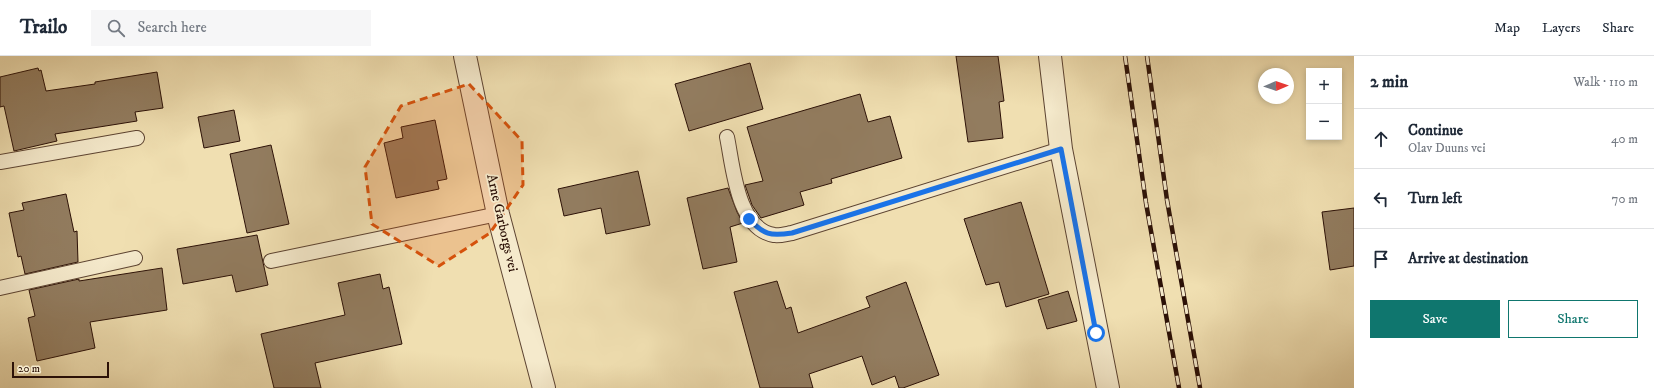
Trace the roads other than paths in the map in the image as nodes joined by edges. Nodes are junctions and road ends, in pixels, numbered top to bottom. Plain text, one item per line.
1 (466, 56) edge
2 (1050, 56) edge
3 (727, 137) dead end
4 (137, 138) dead end
5 (1061, 149) junction
6 (0, 162) edge
7 (498, 214) junction
8 (135, 258) dead end
9 (270, 261) dead end
10 (0, 288) edge
11 (544, 388) edge
12 (1108, 388) edge

1 - 7 street, Arne Garborgs vei
2 - 5 street
3 - 5 lane
4 - 6 lane
5 - 12 street
7 - 9 lane
7 - 11 street, Arne Garborgs vei
8 - 10 lane

